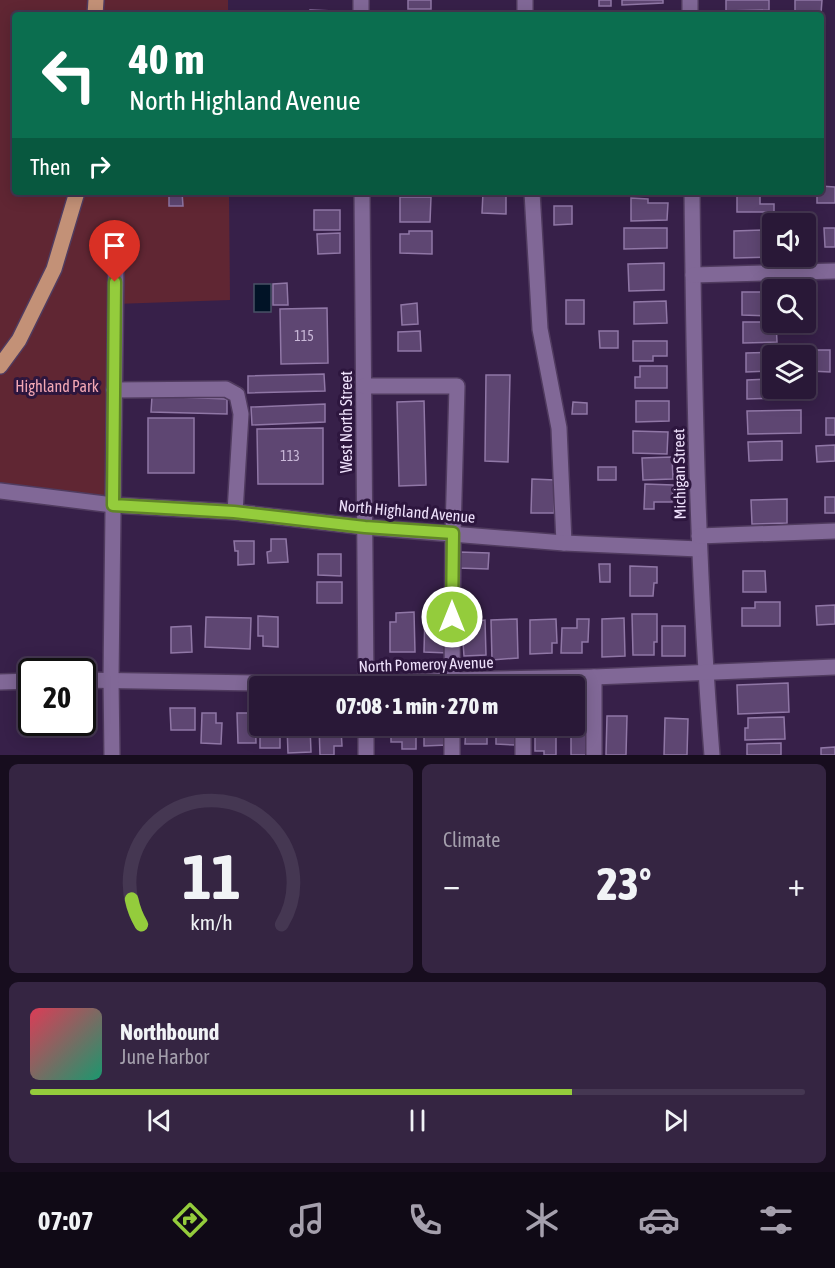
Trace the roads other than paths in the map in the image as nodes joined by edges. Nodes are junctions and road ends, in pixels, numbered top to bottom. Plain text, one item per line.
1 (76, 195) edge
2 (362, 195) edge
3 (532, 195) edge
4 (692, 195) edge
5 (116, 261) dead end
6 (835, 272) edge
7 (693, 275) junction
8 (0, 366) edge
9 (364, 386) junction
10 (114, 390) junction
11 (0, 491) edge
12 (113, 505) junction
13 (234, 512) junction
14 (365, 527) junction
15 (835, 531) edge
16 (453, 533) junction
17 (564, 543) junction
18 (699, 543) junction
19 (835, 667) edge
20 (705, 672) junction
21 (366, 676) edge
22 (452, 676) edge
23 (594, 677) junction
24 (585, 678) edge
25 (111, 679) junction
26 (96, 680) edge
27 (18, 681) edge
28 (0, 682) edge
29 (249, 683) edge
30 (366, 736) edge
31 (452, 736) edge
32 (523, 736) edge
33 (112, 755) edge
34 (366, 755) edge
35 (452, 755) edge
36 (523, 755) edge
37 (594, 755) edge
38 (712, 755) edge

1 - 8 main road
2 - 9 street, West North Street
3 - 17 street
4 - 7 street, Michigan Street
5 - 10 street
6 - 7 street
7 - 18 street, Michigan Street
9 - 14 street, West North Street
9 - 16 street
10 - 12 street
10 - 13 street
11 - 12 street, North Highland Avenue
12 - 13 street, North Highland Avenue
12 - 25 street
13 - 14 street, North Highland Avenue
14 - 16 street, North Highland Avenue
14 - 21 street, West North Street
15 - 18 street, North Highland Avenue
16 - 17 street, North Highland Avenue
16 - 22 street
17 - 18 street, North Highland Avenue
18 - 20 street, Michigan Street
19 - 20 street, North Pomeroy Avenue
20 - 23 street, North Pomeroy Avenue
20 - 38 street, Michigan Street
23 - 24 street, North Pomeroy Avenue
23 - 37 street
25 - 26 street, North Pomeroy Avenue
25 - 29 street, North Pomeroy Avenue
25 - 33 street
27 - 28 street
30 - 34 street
31 - 35 street
32 - 36 street

